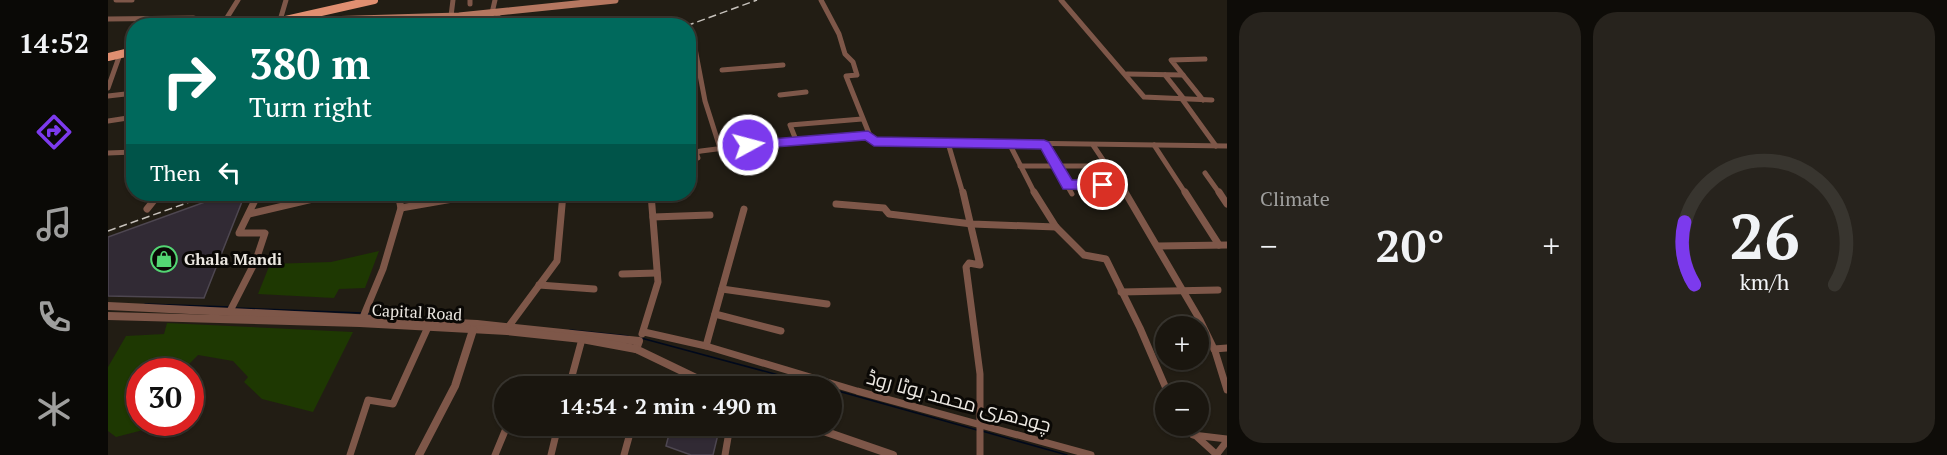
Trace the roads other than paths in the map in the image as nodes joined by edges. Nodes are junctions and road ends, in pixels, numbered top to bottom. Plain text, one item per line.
1 (116, 0) edge
2 (132, 0) edge
3 (238, 0) edge
4 (286, 0) edge
5 (358, 0) edge
6 (374, 0) edge
7 (453, 0) edge
8 (495, 0) edge
9 (615, 0) edge
10 (821, 0) edge
11 (1061, 0) edge
12 (126, 6) dead end
13 (495, 13) junction
14 (474, 15) junction
15 (451, 16) junction
16 (414, 17) joint
17 (227, 18) edge
18 (280, 18) edge
19 (284, 18) edge
20 (285, 18) edge
21 (398, 18) edge
22 (473, 18) edge
23 (496, 18) edge
24 (108, 19) edge
25 (126, 19) edge
26 (696, 54) edge
27 (126, 55) edge
28 (126, 55) edge
29 (119, 57) junction
30 (1205, 58) dead end
31 (108, 59) edge
32 (783, 65) dead end
33 (722, 70) dead end
34 (1127, 74) junction
35 (1165, 75) junction
36 (1183, 75) junction
37 (108, 88) edge
38 (806, 92) dead end
39 (126, 94) edge
40 (780, 95) dead end
41 (108, 96) edge
42 (1183, 99) junction
43 (1203, 100) junction
44 (1212, 100) dead end
45 (126, 118) edge
46 (862, 119) junction
47 (108, 121) edge
48 (868, 135) junction
49 (796, 140) junction
50 (948, 143) junction
51 (1010, 145) junction
52 (1044, 145) junction
53 (1094, 145) junction
54 (1154, 145) junction
55 (1216, 146) junction
56 (1227, 146) edge
57 (720, 148) junction
58 (126, 152) edge
59 (108, 153) edge
60 (696, 158) edge
61 (1020, 166) junction
62 (1057, 166) junction
63 (1108, 166) junction
64 (1205, 173) dead end
65 (1068, 185) junction
66 (1120, 185) junction
67 (1219, 193) junction
68 (1227, 193) edge
69 (1072, 194) dead end
70 (153, 201) edge
71 (255, 201) edge
72 (304, 201) edge
73 (400, 201) edge
74 (430, 201) edge
75 (562, 201) edge
76 (652, 201) edge
77 (836, 204) dead end
78 (1227, 204) edge
79 (401, 208) junction
80 (147, 209) dead end
81 (744, 209) dead end
82 (249, 214) junction
83 (710, 215) dead end
84 (653, 217) junction
85 (972, 224) junction
86 (1056, 227) junction
87 (1219, 245) junction
88 (1227, 245) edge
89 (1158, 246) junction
90 (657, 273) junction
91 (622, 274) dead end
92 (539, 285) junction
93 (594, 288) dead end
94 (722, 289) junction
95 (1218, 290) dead end
96 (1183, 291) junction
97 (1121, 292) junction
98 (827, 304) dead end
99 (108, 306) edge
100 (230, 311) junction
101 (715, 314) junction
102 (108, 315) edge
103 (361, 320) junction
104 (509, 326) junction
105 (428, 327) junction
106 (473, 330) junction
107 (780, 331) dead end
108 (582, 339) junction
109 (640, 341) junction
110 (706, 346) junction
111 (1227, 348) edge
112 (1214, 349) junction
113 (572, 376) edge
114 (697, 376) edge
115 (1163, 382) edge
116 (1227, 390) edge
117 (982, 425) junction
118 (503, 436) edge
119 (556, 436) edge
120 (629, 436) edge
121 (728, 436) edge
122 (838, 436) edge
123 (1193, 436) edge
124 (1199, 436) edge
125 (1227, 440) edge
126 (889, 454) edge
127 (980, 454) edge
128 (1217, 454) edge
129 (350, 455) edge
130 (419, 455) edge
131 (495, 455) edge
132 (551, 455) edge
133 (624, 455) edge
134 (725, 455) edge
135 (1091, 455) edge

1 - 2 street
2 - 12 street
3 - 17 street
4 - 18 street
5 - 19 main road
6 - 20 main road
7 - 15 street
8 - 13 street
9 - 13 main road
10 - 46 street
11 - 34 street
13 - 14 main road
13 - 23 street
14 - 15 main road
14 - 22 street
15 - 16 main road
16 - 21 main road
24 - 25 street
26 - 57 street
27 - 29 main road
28 - 31 main road
29 - 31 main road
29 - 37 street
30 - 36 street
32 - 33 street
34 - 35 street
34 - 42 street
35 - 36 street
35 - 42 street
36 - 43 street
38 - 40 street
39 - 41 street
42 - 43 street
42 - 55 street
43 - 44 street
45 - 47 street
46 - 48 street
46 - 49 street
48 - 49 street
48 - 50 street
49 - 57 street
50 - 51 street
50 - 85 street
51 - 52 street
51 - 61 street
52 - 53 street
52 - 62 street
53 - 54 street
53 - 63 street
54 - 55 street
54 - 87 street
55 - 56 street
57 - 60 street
58 - 59 street
61 - 62 street
61 - 86 street
62 - 63 street
62 - 65 street
63 - 66 street
64 - 67 street
65 - 66 street
65 - 69 street
66 - 89 street
67 - 68 street
67 - 78 street
70 - 80 street
71 - 82 street
72 - 82 street
73 - 79 street
74 - 79 street
75 - 92 street
76 - 84 street
77 - 85 street
79 - 103 street
81 - 94 street
82 - 100 street
83 - 84 street
84 - 90 street
85 - 86 street
85 - 117 street
86 - 97 street
87 - 88 street
87 - 89 street
89 - 96 street
90 - 91 street
90 - 109 street
92 - 93 street
92 - 104 street
94 - 98 street
94 - 101 street
95 - 96 street
96 - 97 street
96 - 112 street
97 - 115 street
99 - 100 street
100 - 103 street
101 - 107 street
101 - 110 street
102 - 103 street, Capital Road
103 - 104 street
103 - 105 street, Capital Road
104 - 106 street, Capital Road
104 - 108 street, Capital Road
104 - 109 street
105 - 106 street, Capital Road
105 - 129 street
106 - 130 street
108 - 109 street, Capital Road
108 - 113 street
109 - 110 street, چودھری محمد بوٹا روڈ
109 - 114 street, Capital Road
110 - 117 street, چودھری محمد بوٹا روڈ
111 - 112 street
112 - 116 street
117 - 127 street
117 - 135 street, چودھری محمد بوٹا روڈ
118 - 131 street
119 - 132 street
120 - 133 street
121 - 134 street
122 - 126 street
123 - 128 street
124 - 125 street
125 - 128 street

